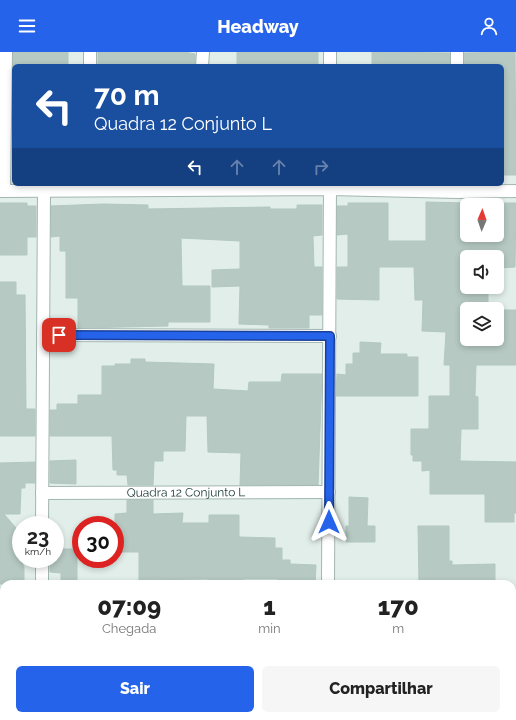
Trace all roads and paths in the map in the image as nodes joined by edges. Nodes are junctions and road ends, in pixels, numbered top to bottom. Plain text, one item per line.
1 (6, 52) edge
2 (90, 52) edge
3 (202, 52) edge
4 (330, 52) edge
5 (457, 52) edge
6 (90, 64) edge
7 (202, 64) edge
8 (330, 64) edge
9 (457, 64) edge
10 (330, 187) edge
11 (90, 188) edge
12 (200, 188) edge
13 (458, 188) edge
14 (44, 190) junction
15 (2, 191) edge
16 (516, 191) edge
17 (43, 335) junction
18 (330, 336) junction
19 (329, 492) junction
20 (42, 493) junction
21 (42, 516) edge
22 (42, 568) edge
23 (42, 580) edge
24 (328, 580) edge

1 - 15 street
2 - 6 street
3 - 7 street
4 - 8 street
5 - 9 street
10 - 12 street
10 - 13 street
10 - 18 street
11 - 12 street
11 - 14 street
13 - 16 street
14 - 15 street
14 - 17 street
17 - 18 street
17 - 20 street
18 - 19 street
19 - 20 street, Quadra 12 Conjunto L
19 - 24 street
20 - 21 street
22 - 23 street

